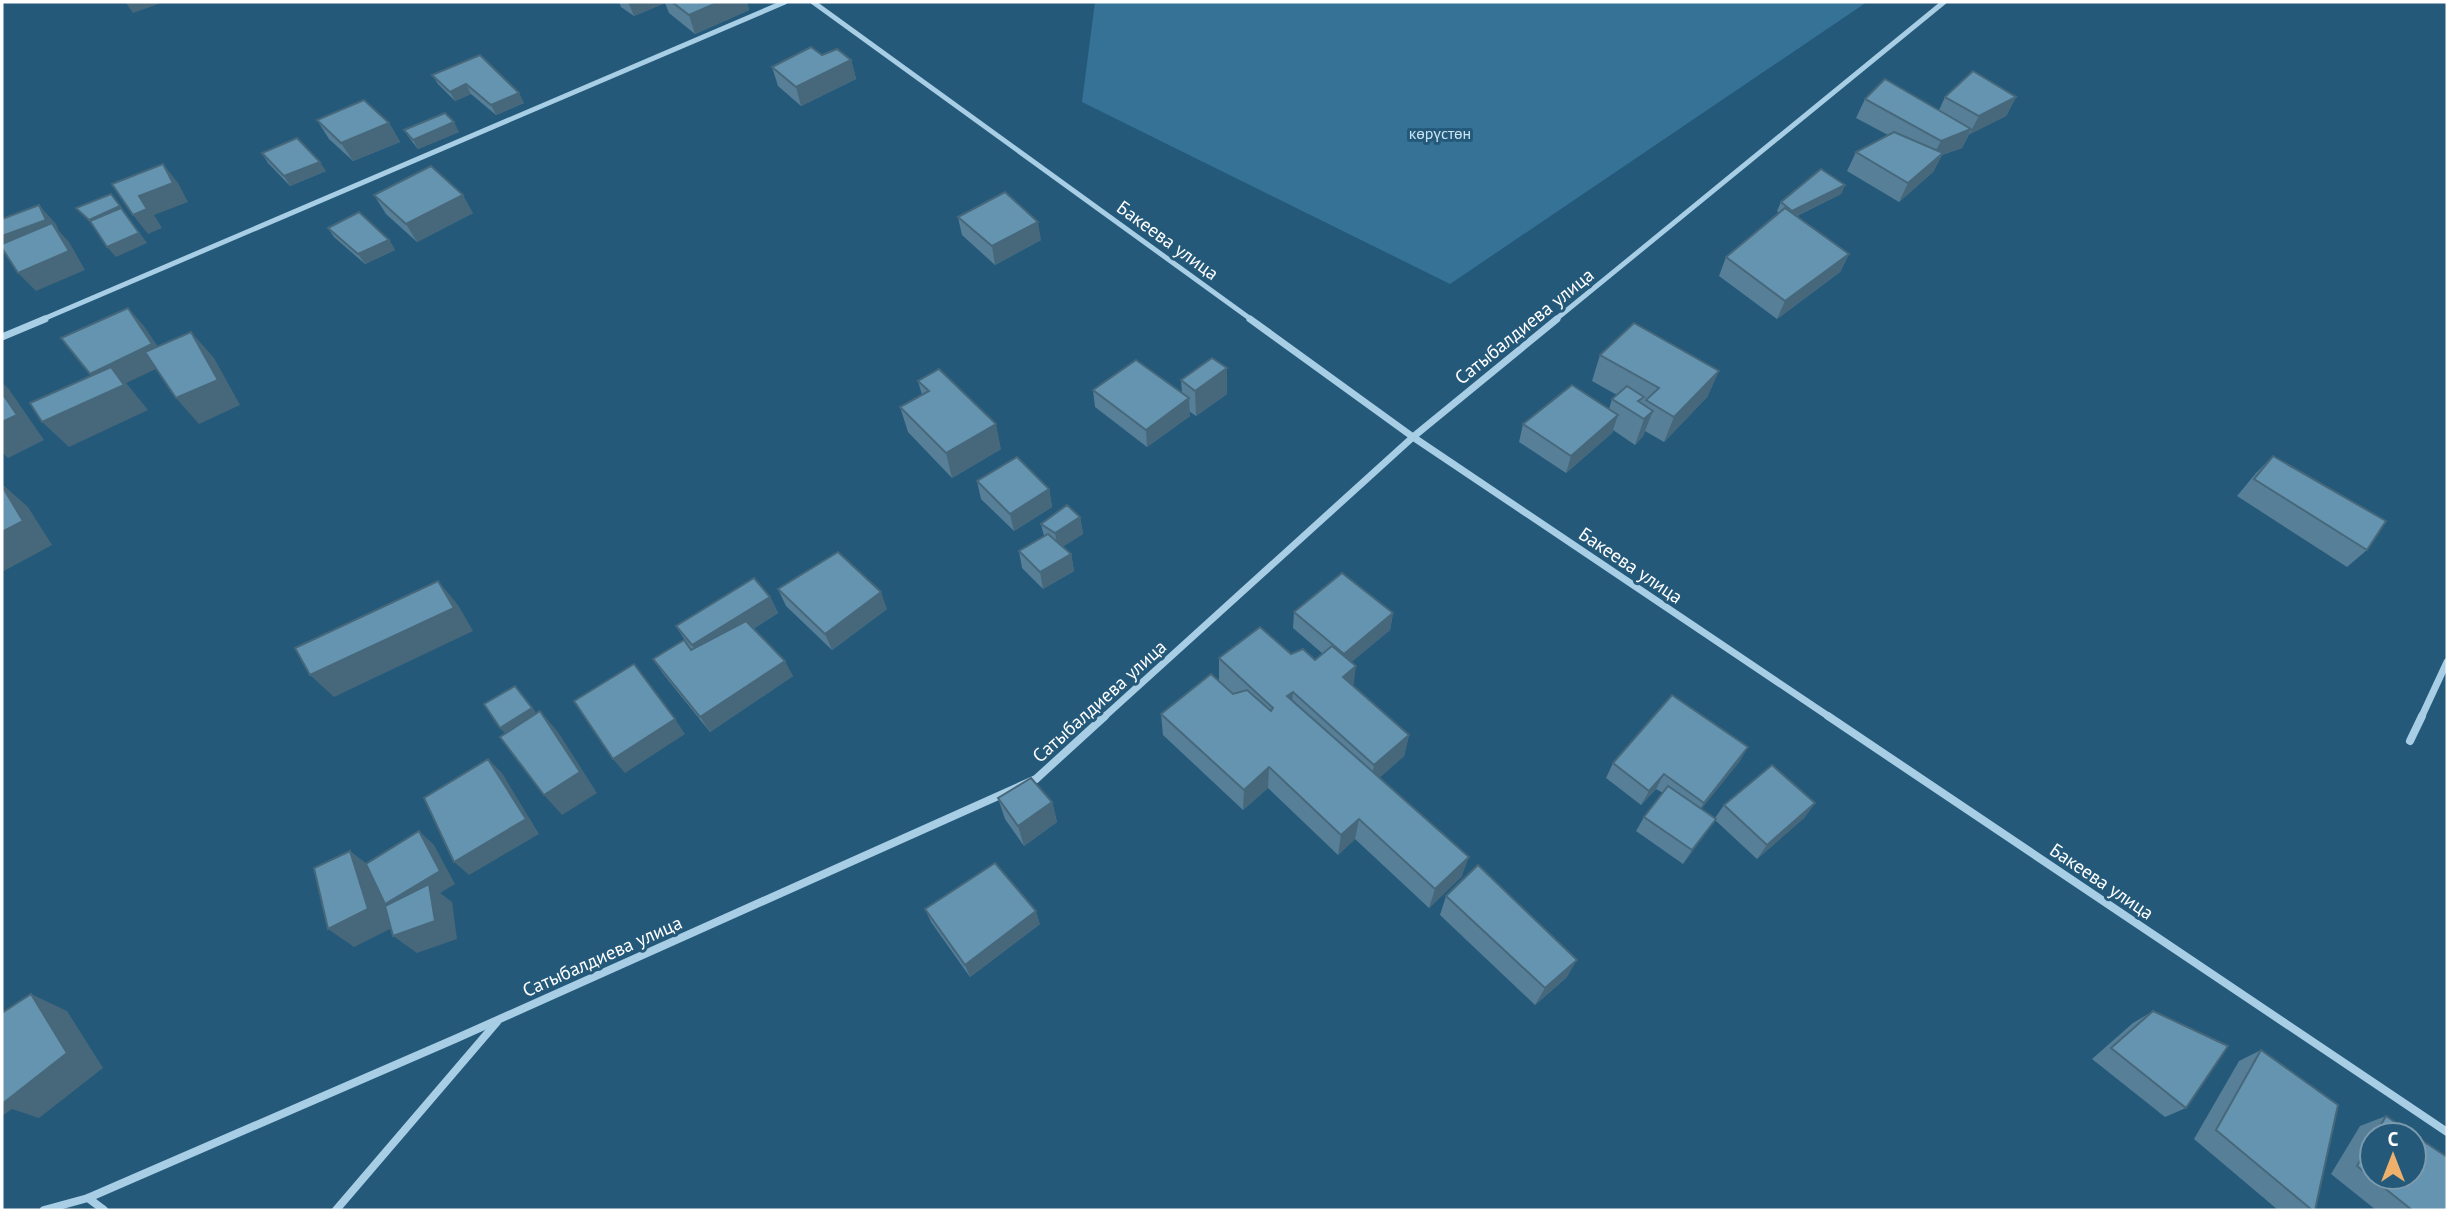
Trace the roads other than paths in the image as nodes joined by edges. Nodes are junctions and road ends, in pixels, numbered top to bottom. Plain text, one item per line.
1 (785, 2) edge
2 (813, 2) edge
3 (1944, 2) edge
4 (2, 338) edge
5 (1413, 438) junction
6 (2447, 662) edge
7 (2410, 741) dead end
8 (499, 1020) junction
9 (2447, 1132) edge
10 (88, 1198) junction
11 (44, 1210) edge
12 (104, 1210) edge
13 (336, 1210) edge

1 - 4 street
2 - 5 street, Бакеева улица
3 - 5 street, Сатыбалдиева улица
5 - 8 street, Сатыбалдиева улица
5 - 9 street, Бакеева улица
6 - 7 street
8 - 10 street, Сатыбалдиева улица
8 - 13 street
10 - 11 street, Сатыбалдиева улица
10 - 12 street

